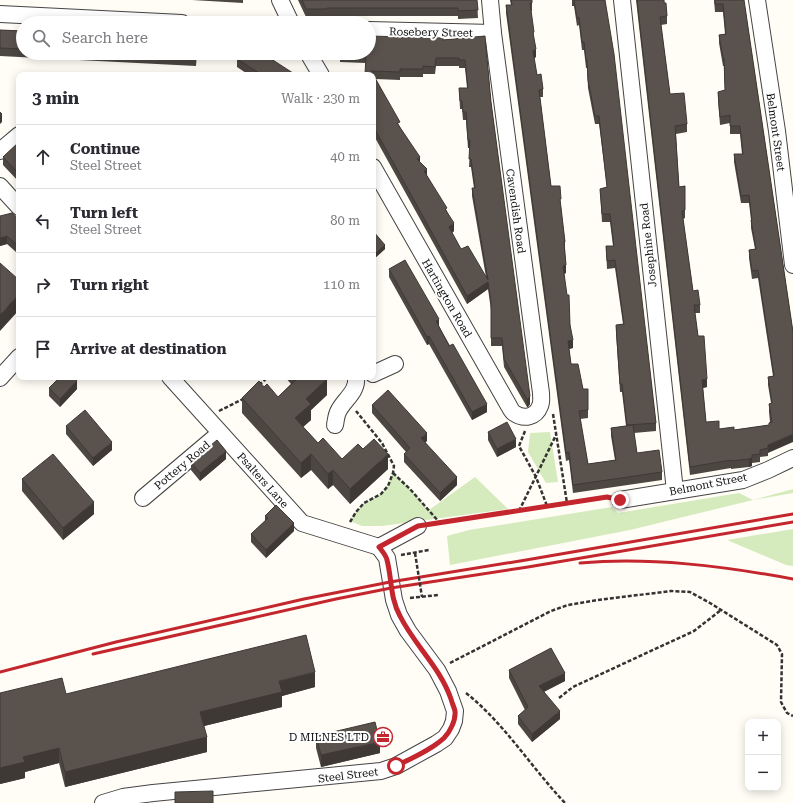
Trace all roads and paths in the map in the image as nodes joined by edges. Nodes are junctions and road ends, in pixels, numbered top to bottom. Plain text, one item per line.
1 (280, 0) edge
2 (490, 0) edge
3 (622, 0) edge
4 (757, 0) edge
5 (0, 14) edge
6 (40, 16) edge
7 (288, 16) edge
8 (376, 30) edge
9 (493, 33) junction
10 (312, 60) edge
11 (319, 72) edge
12 (16, 138) edge
13 (0, 151) edge
14 (376, 172) edge
15 (0, 186) edge
16 (16, 204) edge
17 (793, 265) edge
18 (16, 360) edge
19 (395, 364) dead end
20 (376, 373) edge
21 (0, 378) edge
22 (173, 380) edge
23 (265, 380) edge
24 (358, 380) edge
25 (257, 387) edge
26 (246, 397) edge
27 (347, 400) junction
28 (541, 405) junction
29 (206, 416) junction
30 (530, 417) junction
31 (335, 425) dead end
32 (220, 433) junction
33 (556, 434) junction
34 (793, 458) edge
35 (393, 473) junction
36 (536, 477) junction
37 (675, 491) junction
38 (143, 498) dead end
39 (620, 500) joint
40 (567, 504) junction
41 (547, 506) junction
42 (519, 511) junction
43 (439, 523) junction
44 (418, 526) joint
45 (345, 535) junction
46 (430, 550) dead end
47 (383, 552) junction
48 (415, 553) junction
49 (438, 595) dead end
50 (422, 597) junction
51 (394, 600) junction
52 (721, 610) junction
53 (437, 670) junction
54 (464, 692) dead end
55 (559, 698) dead end
56 (793, 716) edge
57 (103, 803) edge
58 (565, 803) edge

1 - 7 street
2 - 9 street, Cavendish Road
3 - 37 street, Josephine Road
4 - 17 street, Belmont Street
5 - 6 street
8 - 9 street, Rosebery Street
9 - 28 street, Cavendish Road
10 - 11 street
12 - 13 street
14 - 30 street, Hartington Road
15 - 16 street
18 - 21 street
19 - 20 street
22 - 29 street, Psalters Lane
23 - 25 path
24 - 27 street
26 - 29 path
27 - 31 street
27 - 35 path
28 - 30 street
28 - 33 path
29 - 32 street, Psalters Lane
30 - 36 path
32 - 38 street, Pottery Road
32 - 45 street, Psalters Lane
33 - 36 path
33 - 40 path
34 - 37 street, Belmont Street
35 - 43 path
35 - 45 path
36 - 41 path
36 - 42 path
37 - 39 street, Belmont Street
39 - 40 path
40 - 41 path
41 - 42 path
42 - 43 path
43 - 44 path
44 - 47 street
45 - 47 street, Psalters Lane
46 - 48 path
47 - 48 path
47 - 51 street, Steel Street
48 - 50 path, bridge
49 - 50 path
50 - 51 path
51 - 53 street, Steel Street
52 - 53 path
52 - 55 path
52 - 56 path
53 - 57 street, Steel Street
54 - 58 path

